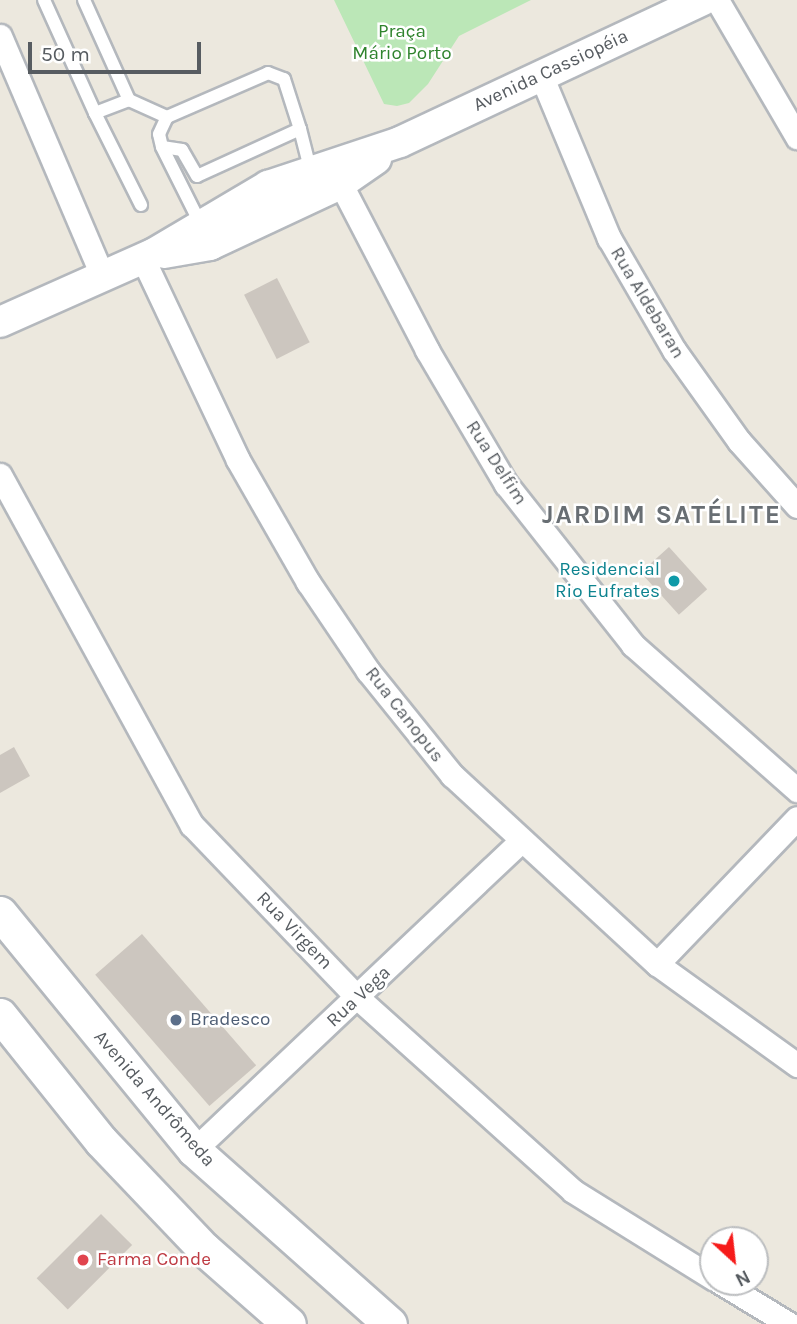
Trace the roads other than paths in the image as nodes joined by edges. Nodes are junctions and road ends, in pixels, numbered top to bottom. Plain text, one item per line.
1 (44, 0) edge
2 (84, 0) edge
3 (703, 0) edge
4 (717, 0) edge
5 (0, 36) edge
6 (541, 75) junction
7 (129, 100) junction
8 (95, 113) junction
9 (167, 117) junction
10 (300, 129) junction
11 (797, 137) edge
12 (162, 148) junction
13 (327, 173) junction
14 (141, 205) dead end
15 (200, 223) junction
16 (148, 257) junction
17 (103, 278) junction
18 (0, 322) edge
19 (0, 475) edge
20 (797, 506) edge
21 (797, 790) edge
22 (797, 818) edge
23 (521, 841) junction
24 (0, 913) edge
25 (657, 964) junction
26 (358, 998) junction
27 (0, 1015) edge
28 (797, 1065) edge
29 (194, 1150) junction
30 (699, 1269) edge
31 (743, 1296) edge
32 (388, 1323) edge
33 (289, 1324) edge
34 (789, 1324) edge

1 - 8 lane
2 - 7 lane
3 - 6 street, Avenida Cassiopéia
4 - 11 street
5 - 17 street
6 - 13 street, Avenida Cassiopéia
6 - 20 street, Rua Aldebaran
7 - 8 lane
7 - 9 lane
8 - 14 lane
9 - 10 lane
9 - 12 lane
10 - 12 lane
10 - 13 lane
12 - 15 lane
13 - 15 street, Avenida Cassiopéia
13 - 16 street, Avenida Cassiopéia
13 - 21 street, Rua Delfim
15 - 16 street, Avenida Cassiopéia
16 - 17 street, Avenida Cassiopéia
16 - 23 street, Rua Canopus
17 - 18 street, Avenida Cassiopéia
19 - 26 street, Rua Virgem
22 - 25 street
23 - 25 street, Rua Canopus
23 - 26 street, Rua Vega
24 - 29 main road, Avenida Andrômeda
25 - 28 street, Rua Canopus
26 - 29 street, Rua Vega
26 - 30 street, Rua Virgem
27 - 33 main road
29 - 32 main road, Avenida Andrômeda
31 - 34 street

